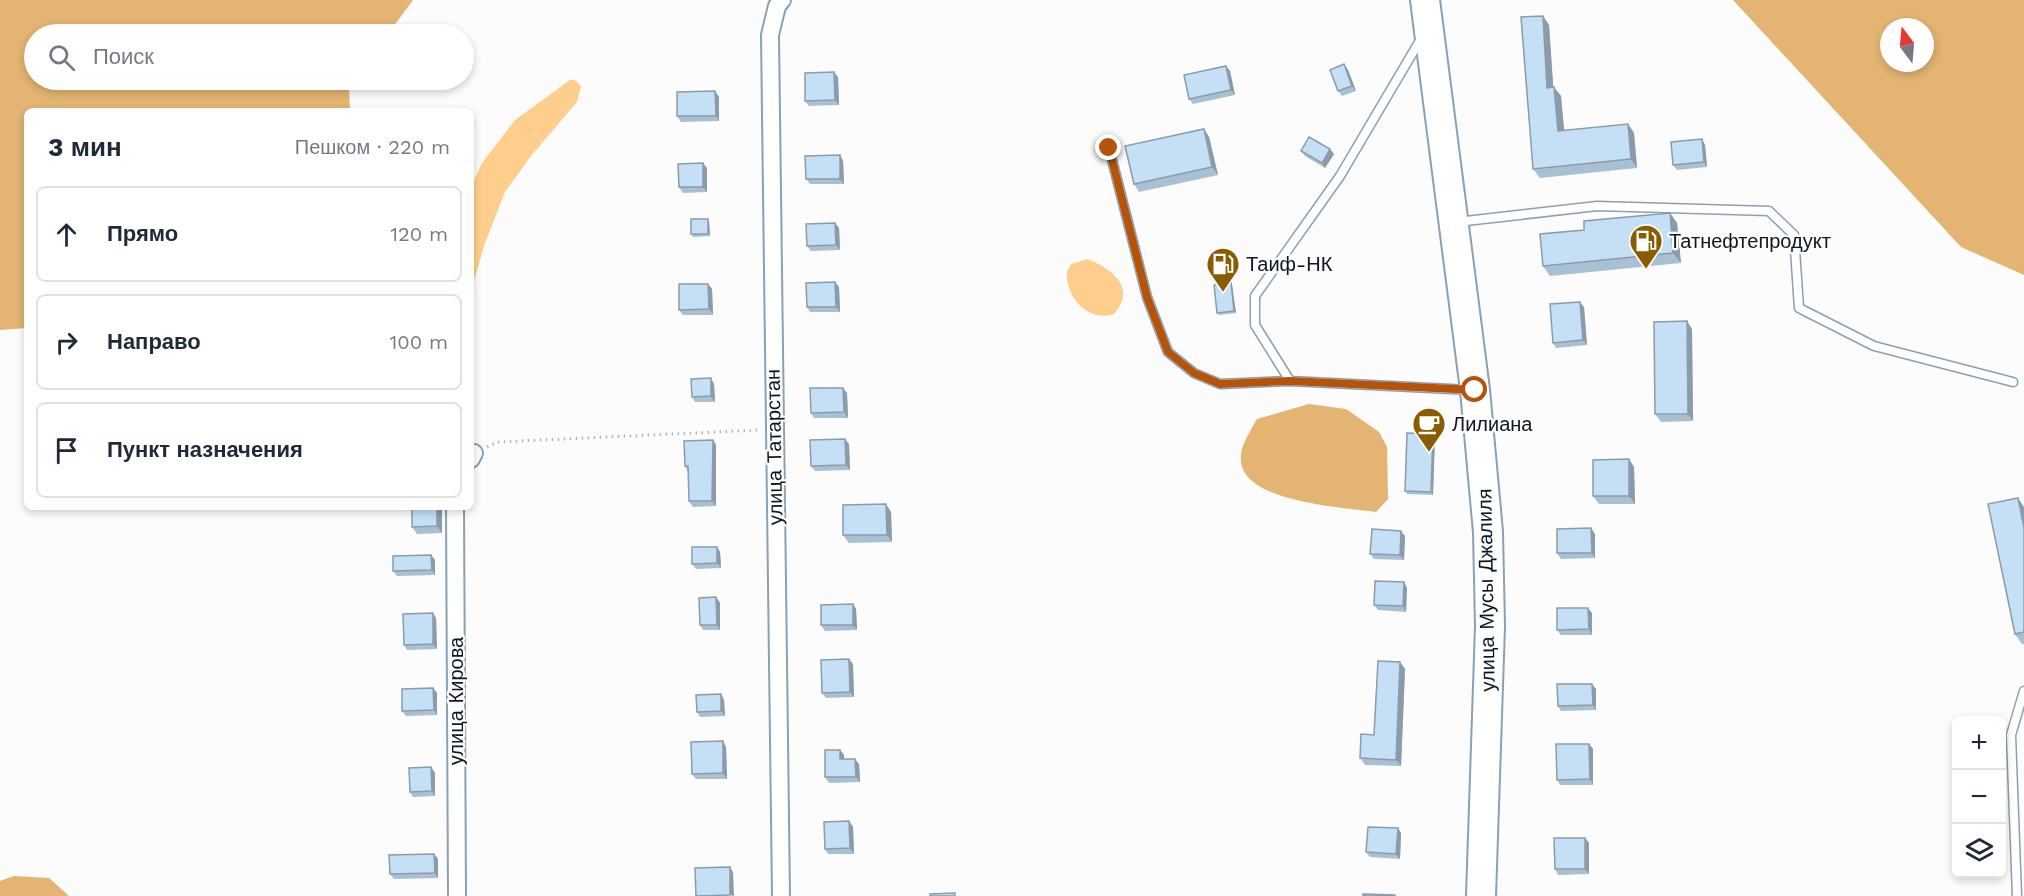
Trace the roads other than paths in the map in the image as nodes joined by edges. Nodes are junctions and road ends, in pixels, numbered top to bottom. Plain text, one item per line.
1 (782, 0) edge
2 (1427, 13) edge
3 (1109, 148) dead end
4 (1454, 222) junction
5 (1290, 381) junction
6 (2013, 382) dead end
7 (1475, 390) junction
8 (455, 510) edge
9 (2024, 691) edge
10 (457, 896) edge
11 (781, 896) edge
12 (1481, 896) edge
13 (2017, 896) edge

1 - 11 street, улица Татарстан
2 - 4 highway, улица Мусы Джалиля
2 - 5 lane
3 - 5 lane
4 - 6 lane
4 - 7 highway, улица Мусы Джалиля
5 - 7 lane
7 - 12 highway, улица Мусы Джалиля
8 - 10 street, улица Кирова
9 - 13 lane

